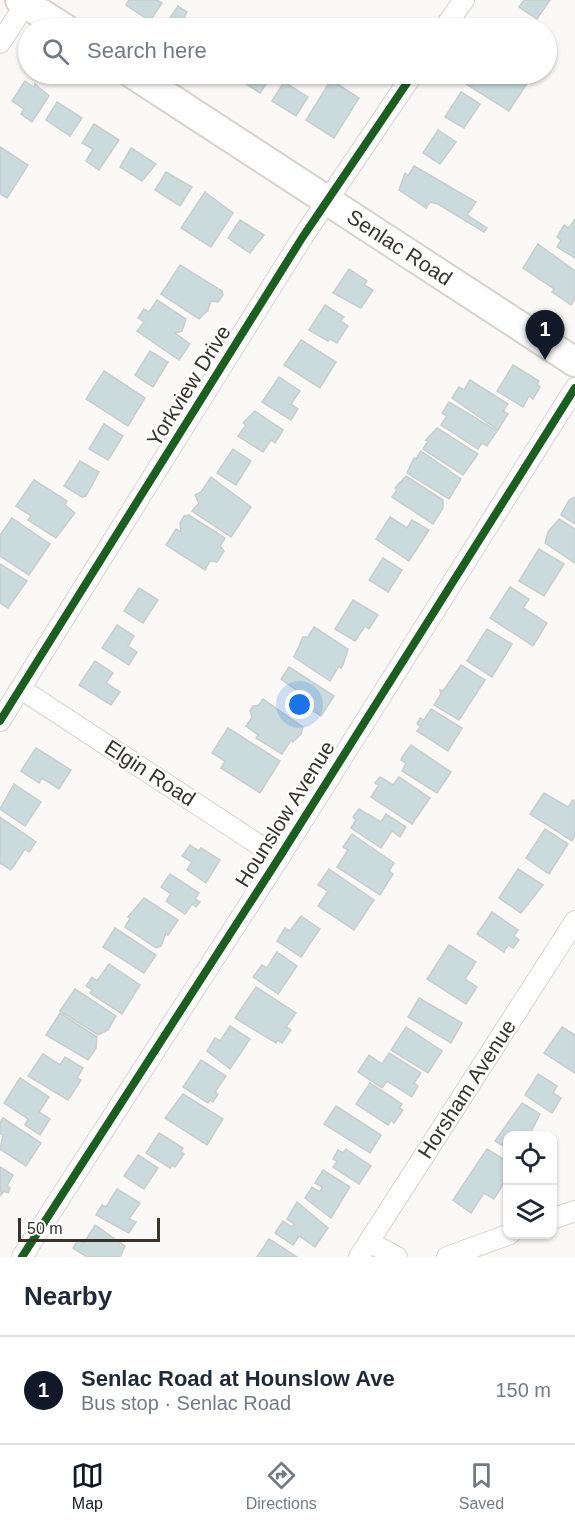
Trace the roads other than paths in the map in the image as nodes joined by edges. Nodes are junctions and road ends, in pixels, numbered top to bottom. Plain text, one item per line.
1 (464, 0) edge
2 (24, 1) edge
3 (49, 18) edge
4 (451, 18) edge
5 (0, 43) edge
6 (149, 84) edge
7 (406, 84) edge
8 (327, 199) junction
9 (575, 362) edge
10 (575, 388) edge
11 (21, 689) junction
12 (0, 721) edge
13 (279, 858) junction
14 (575, 921) edge
15 (575, 1212) edge
16 (557, 1218) edge
17 (503, 1237) edge
18 (364, 1249) edge
19 (22, 1257) edge
20 (397, 1257) edge
21 (447, 1257) edge

1 - 4 street
2 - 3 street
2 - 5 street
6 - 8 street, Senlac Road
7 - 8 street, Yorkview Drive
8 - 9 street, Senlac Road
8 - 11 street, Yorkview Drive
10 - 13 street, Hounslow Avenue
11 - 12 street, Yorkview Drive
11 - 13 street, Elgin Road
13 - 19 street, Hounslow Avenue
14 - 18 street, Horsham Avenue
15 - 16 street
17 - 21 street
18 - 20 street

